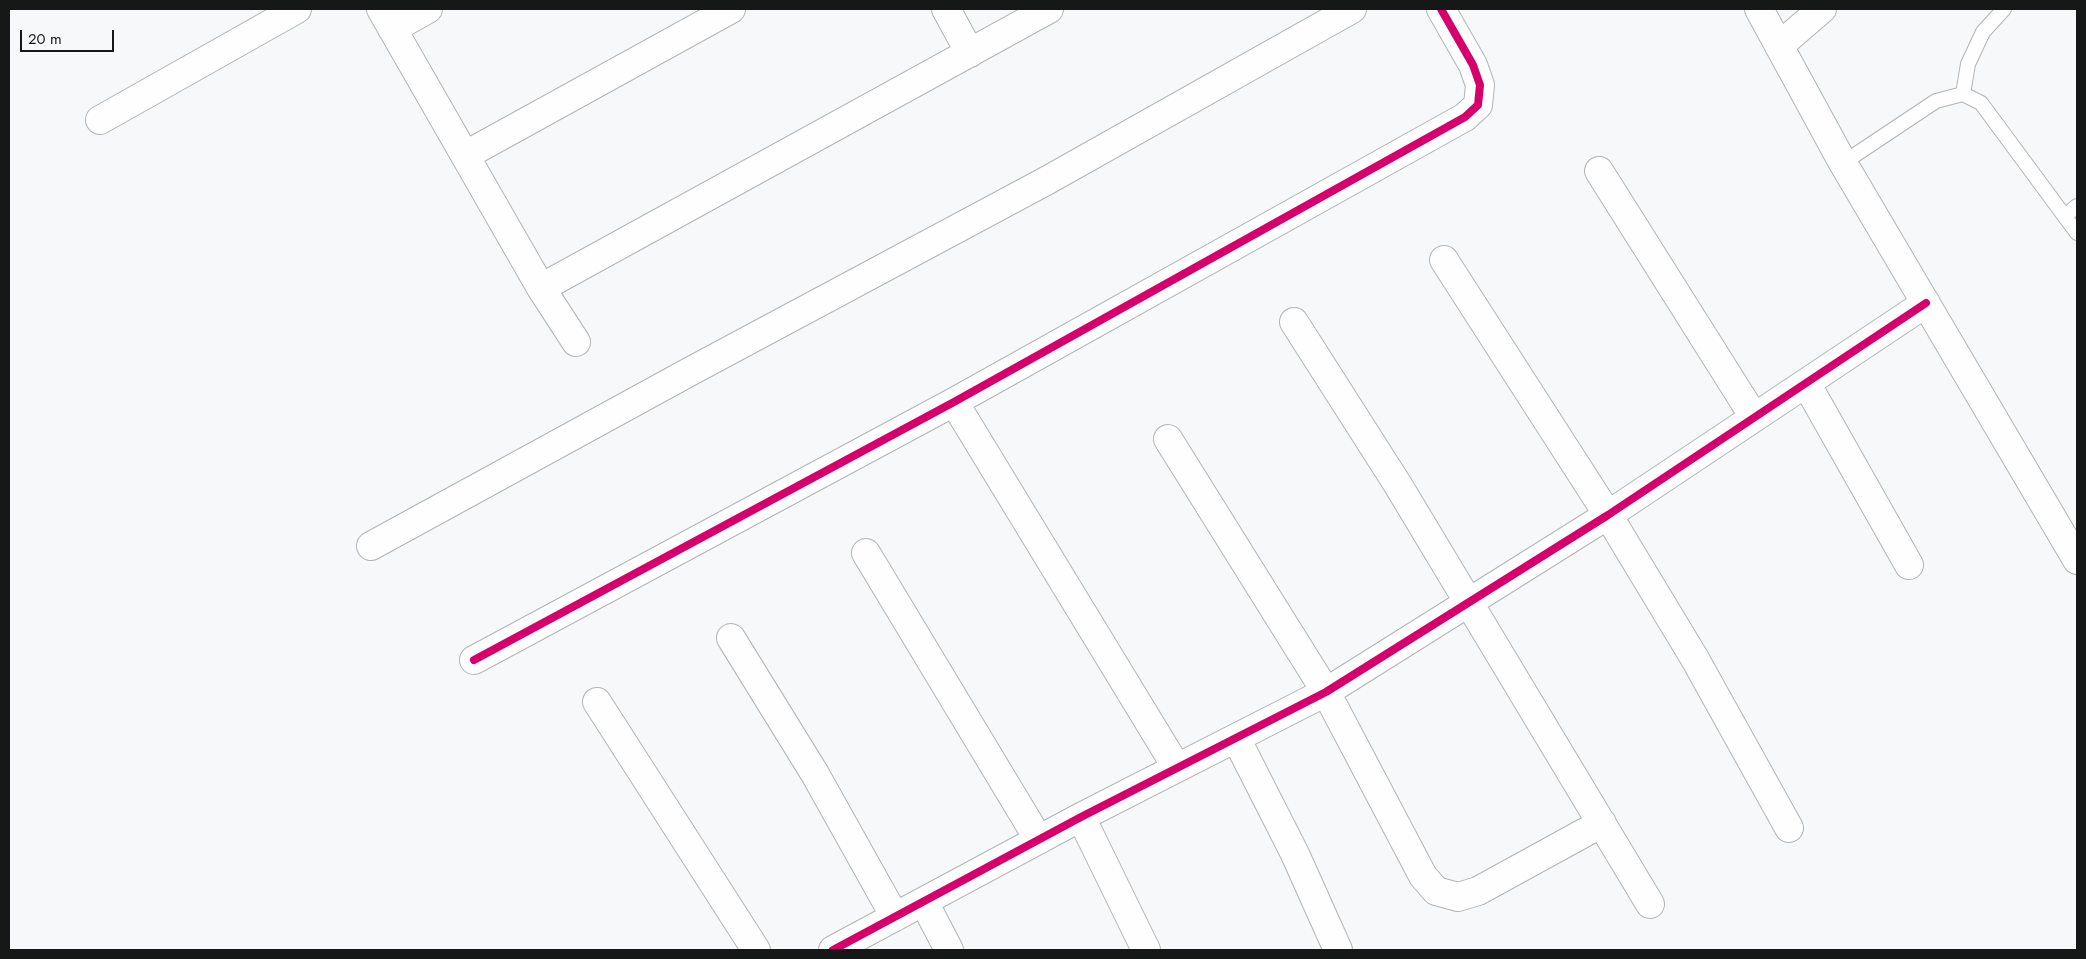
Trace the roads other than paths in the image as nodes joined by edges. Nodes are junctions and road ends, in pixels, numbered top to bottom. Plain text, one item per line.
1 (297, 9) edge
2 (428, 9) edge
3 (731, 9) edge
4 (946, 9) edge
5 (1049, 9) edge
6 (1352, 9) edge
7 (1441, 9) edge
8 (1759, 9) edge
9 (1822, 9) edge
10 (2004, 9) edge
11 (387, 19) edge
12 (1779, 46) junction
13 (970, 53) junction
14 (1963, 94) junction
15 (100, 120) dead end
16 (466, 156) junction
17 (1843, 163) junction
18 (1599, 171) dead end
19 (2077, 206) edge
20 (2065, 216) junction
21 (2077, 233) edge
22 (1444, 260) dead end
23 (541, 288) junction
24 (1926, 303) junction
25 (1294, 322) dead end
26 (576, 342) dead end
27 (1806, 383) junction
28 (954, 402) junction
29 (1754, 417) junction
30 (1168, 439) dead end
31 (1608, 515) junction
32 (371, 546) dead end
33 (866, 553) dead end
34 (2077, 560) edge
35 (1909, 565) dead end
36 (1469, 602) junction
37 (731, 638) dead end
38 (474, 660) dead end
39 (1326, 692) junction
40 (597, 702) dead end
41 (1236, 738) junction
42 (1177, 768) junction
43 (1080, 818) junction
44 (1602, 823) junction
45 (1789, 828) dead end
46 (1039, 840) junction
47 (924, 902) junction
48 (1650, 904) dead end
49 (895, 917) junction
50 (846, 947) edge
51 (756, 950) edge
52 (949, 950) edge
53 (1146, 950) edge
54 (1338, 950) edge

1 - 15 street
2 - 11 street
3 - 16 street
4 - 13 street
5 - 13 street
6 - 32 street
7 - 28 street
8 - 12 street
9 - 12 street
10 - 14 lane
11 - 16 street
12 - 17 street
13 - 23 street
14 - 17 lane
14 - 20 lane
16 - 23 street
17 - 24 street
18 - 29 street
19 - 20 lane
20 - 21 lane
22 - 31 street
23 - 26 street
24 - 27 street
24 - 34 street
25 - 36 street
27 - 29 street
27 - 35 street
28 - 38 street
28 - 42 street
29 - 31 street
30 - 39 street
31 - 36 street
31 - 45 street
33 - 46 street
36 - 39 street
36 - 44 street
37 - 49 street
39 - 41 street
39 - 44 street
40 - 51 street
41 - 42 street
41 - 54 street
42 - 43 street
43 - 46 street
43 - 53 street
44 - 48 street
46 - 47 street
47 - 49 street
47 - 52 street
49 - 50 street

